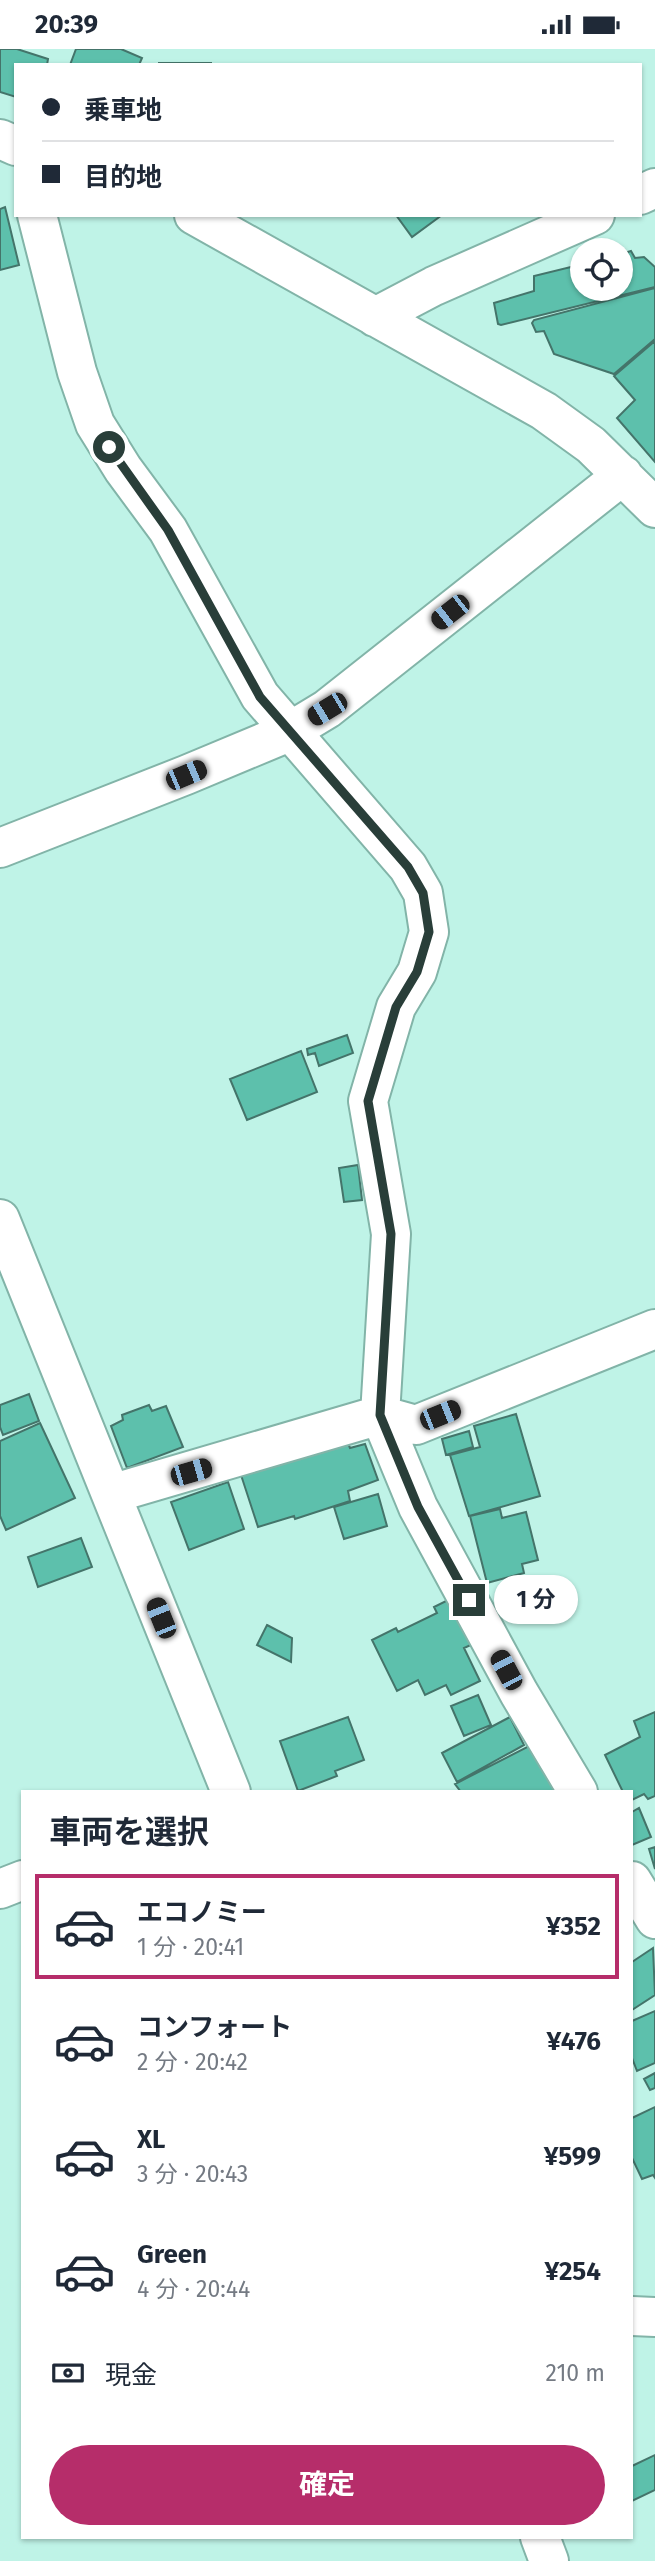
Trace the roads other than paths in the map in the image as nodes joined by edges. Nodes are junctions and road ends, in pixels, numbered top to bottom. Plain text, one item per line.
1 (38, 217) edge
2 (198, 217) edge
3 (590, 217) edge
4 (375, 317) junction
5 (623, 475) junction
6 (655, 508) edge
7 (289, 732) junction
8 (0, 848) edge
9 (0, 1219) edge
10 (655, 1329) edge
11 (380, 1415) junction
12 (111, 1494) junction
13 (230, 1790) edge
14 (577, 1790) edge
15 (21, 1881) edge
16 (633, 1883) edge
17 (0, 1889) edge
18 (655, 1919) edge
19 (633, 2316) edge
20 (655, 2317) edge
21 (541, 2539) edge
22 (549, 2561) edge

1 - 7 street
2 - 4 street
3 - 4 street
4 - 5 street
5 - 6 street
5 - 7 street
7 - 8 street
7 - 11 street
9 - 12 street
10 - 11 street
11 - 12 street
11 - 14 street
12 - 13 street
15 - 17 street
16 - 18 street
19 - 20 street
21 - 22 street

